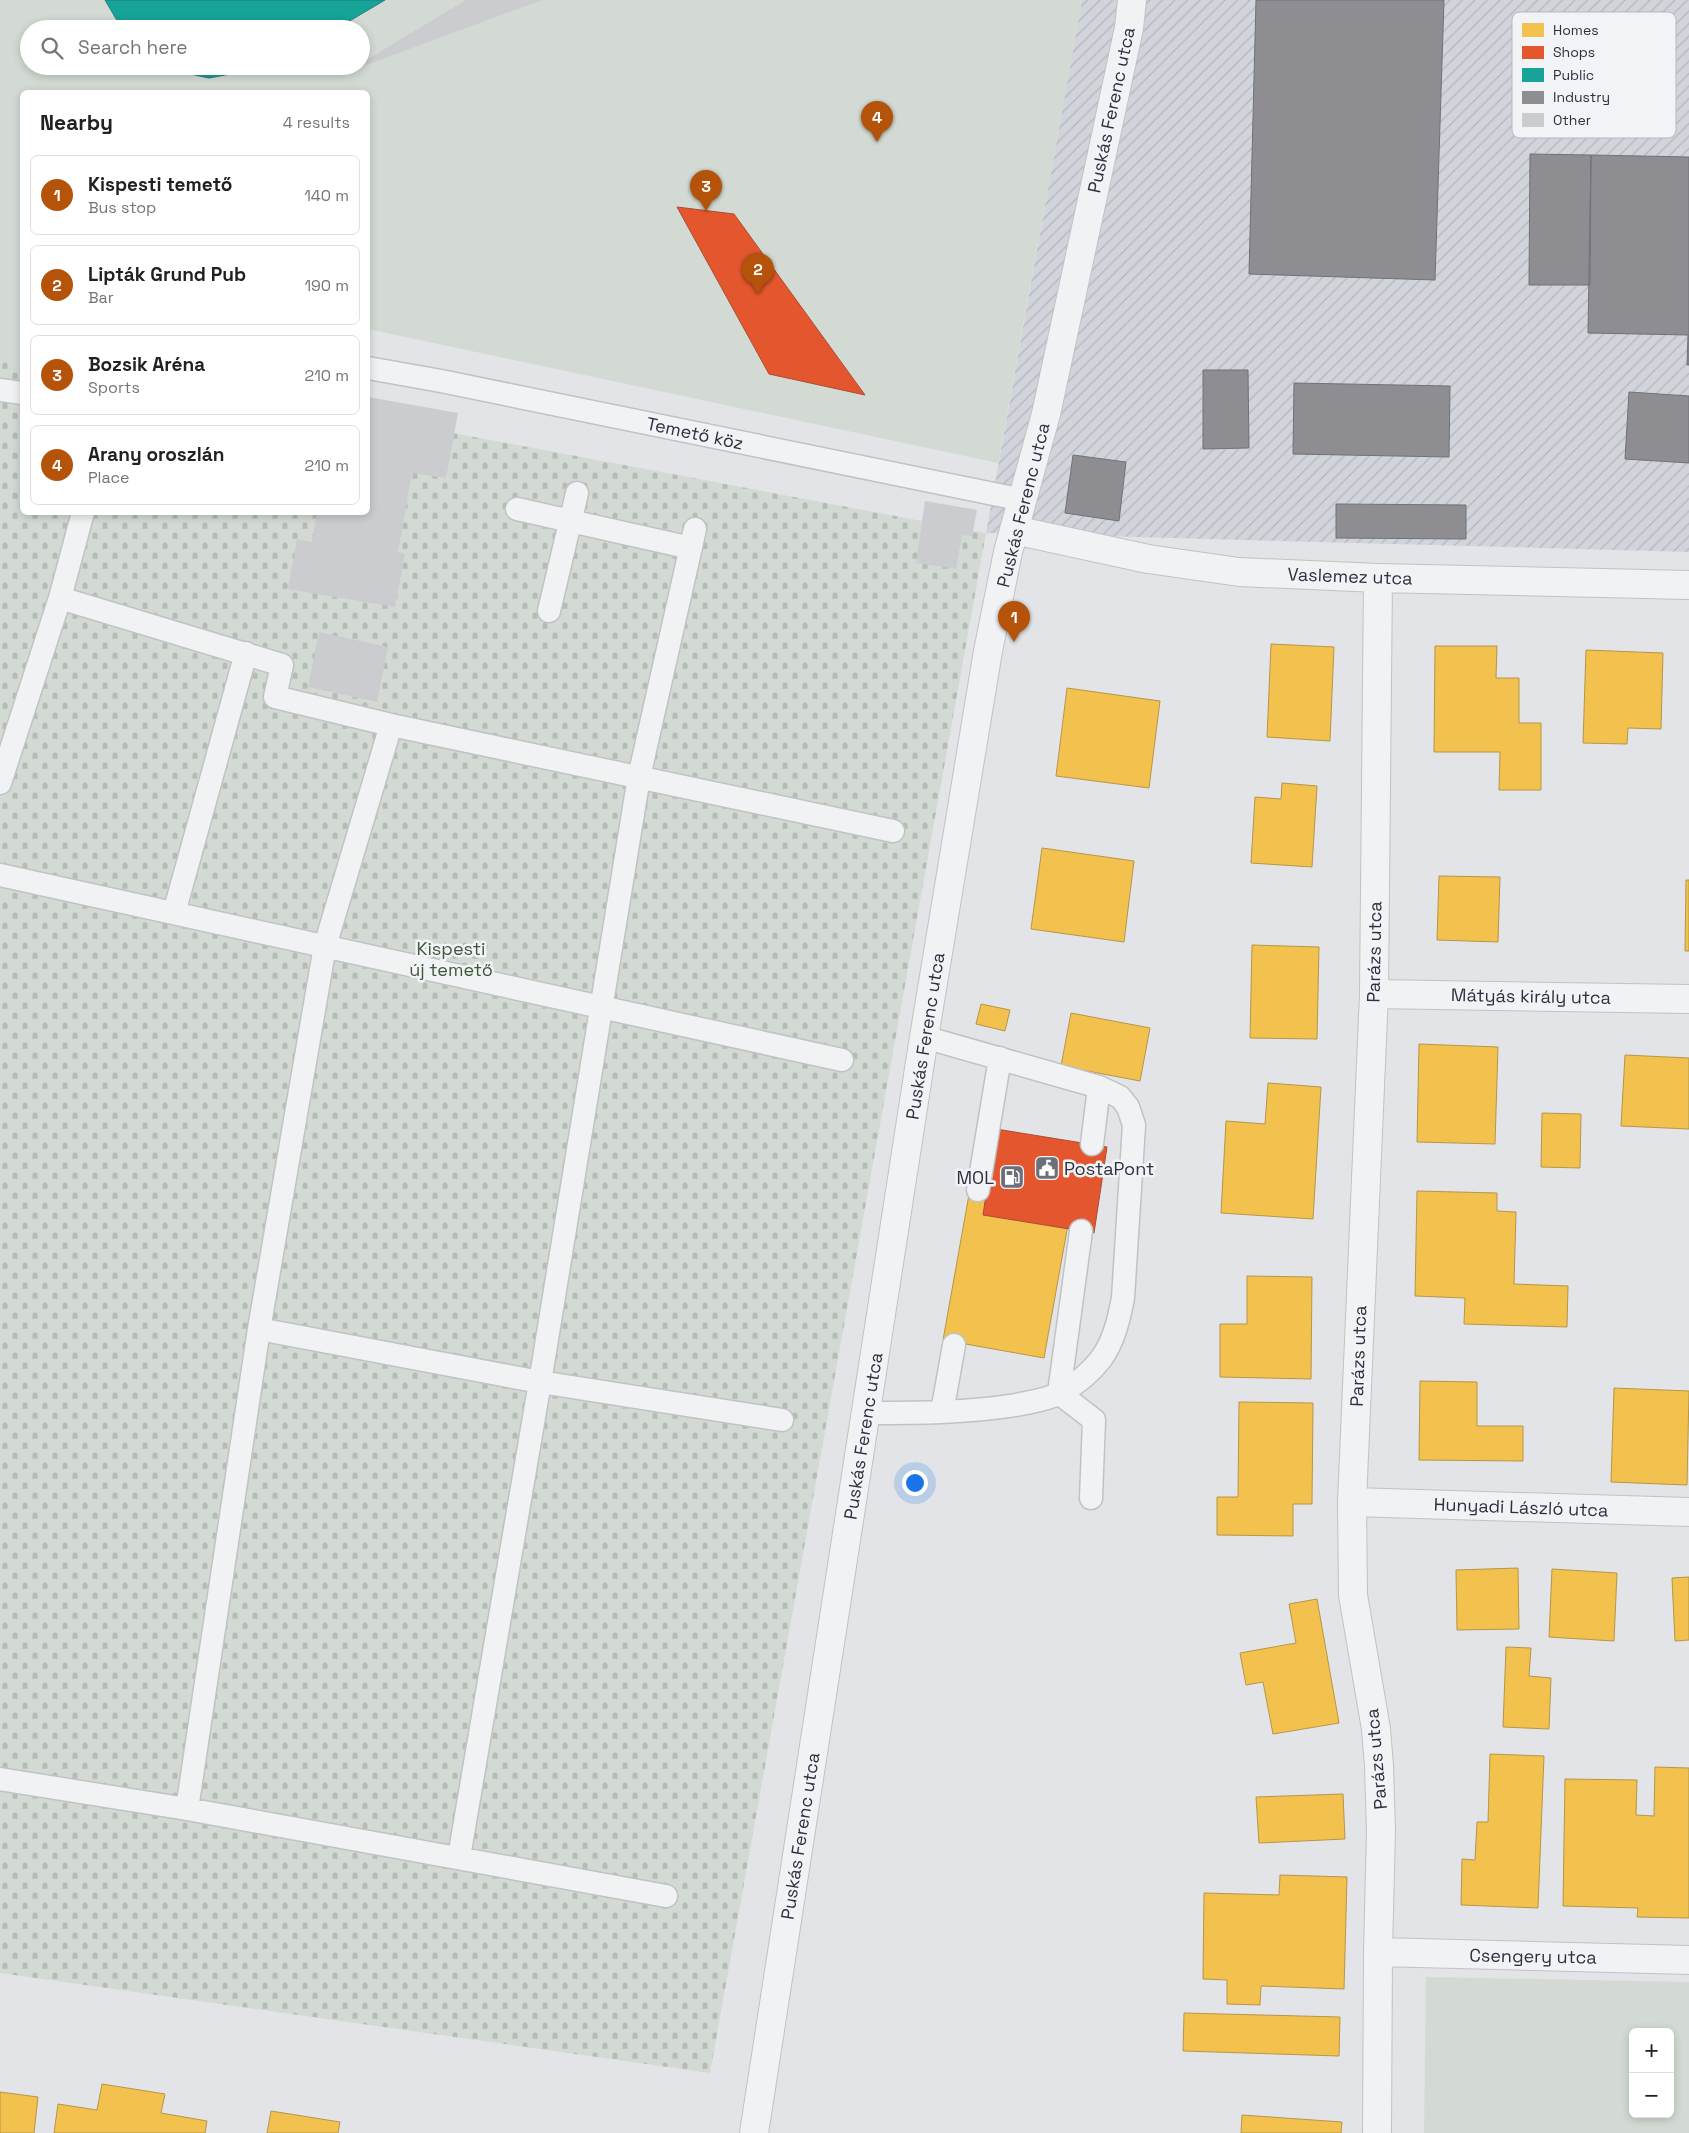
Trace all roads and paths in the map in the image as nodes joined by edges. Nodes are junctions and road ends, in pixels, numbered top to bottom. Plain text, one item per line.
1 (1132, 0) edge
2 (370, 368) edge
3 (0, 390) edge
4 (20, 393) edge
5 (577, 493) dead end
6 (1023, 500) junction
7 (517, 508) dead end
8 (82, 515) edge
9 (571, 522) junction
10 (1014, 530) junction
11 (1378, 578) junction
12 (1689, 585) edge
13 (60, 598) junction
14 (549, 611) dead end
15 (246, 653) junction
16 (390, 725) junction
17 (639, 777) junction
18 (0, 783) edge
19 (893, 831) dead end
20 (0, 875) edge
21 (174, 913) junction
22 (325, 946) junction
23 (1374, 994) junction
24 (1689, 999) edge
25 (601, 1007) junction
26 (924, 1037) junction
27 (1000, 1058) junction
28 (842, 1060) dead end
29 (1099, 1088) junction
30 (1092, 1144) dead end
31 (978, 1190) dead end
32 (1081, 1231) dead end
33 (259, 1329) junction
34 (954, 1345) dead end
35 (540, 1382) junction
36 (1059, 1393) junction
37 (942, 1412) junction
38 (867, 1413) junction
39 (782, 1420) dead end
40 (1091, 1498) dead end
41 (1352, 1502) junction
42 (1689, 1512) edge
43 (0, 1779) edge
44 (187, 1809) junction
45 (459, 1858) junction
46 (666, 1896) dead end
47 (1378, 1952) junction
48 (1689, 1960) edge
49 (754, 2133) edge
50 (1377, 2133) edge

1 - 6 street, Puskás Ferenc utca
2 - 6 lane, Temető köz
3 - 4 lane
5 - 9 lane
6 - 10 street, Puskás Ferenc utca
7 - 9 lane
8 - 13 lane
9 - 14 lane
9 - 17 lane
10 - 11 street, Vaslemez utca
10 - 26 street, Puskás Ferenc utca
11 - 12 street, Vaslemez utca
11 - 23 street, Parázs utca
13 - 15 lane
13 - 18 lane
15 - 16 lane
15 - 21 lane
16 - 17 lane
16 - 22 lane
17 - 19 lane
17 - 25 lane
20 - 21 lane
21 - 22 lane
22 - 25 lane
22 - 33 lane
23 - 24 street, Mátyás király utca
23 - 41 street, Parázs utca
25 - 28 lane
25 - 35 lane
26 - 27 lane
26 - 38 street, Puskás Ferenc utca
27 - 29 lane
27 - 31 lane
29 - 30 lane
29 - 36 lane
32 - 36 lane
33 - 35 lane
33 - 44 lane
34 - 37 lane
35 - 39 lane
35 - 45 lane
36 - 37 lane
36 - 40 lane
37 - 38 lane
38 - 49 street, Puskás Ferenc utca
41 - 42 street, Hunyadi László utca
41 - 47 street, Parázs utca
43 - 44 lane
44 - 45 lane
45 - 46 lane
47 - 48 street, Csengery utca
47 - 50 street, Parázs utca

